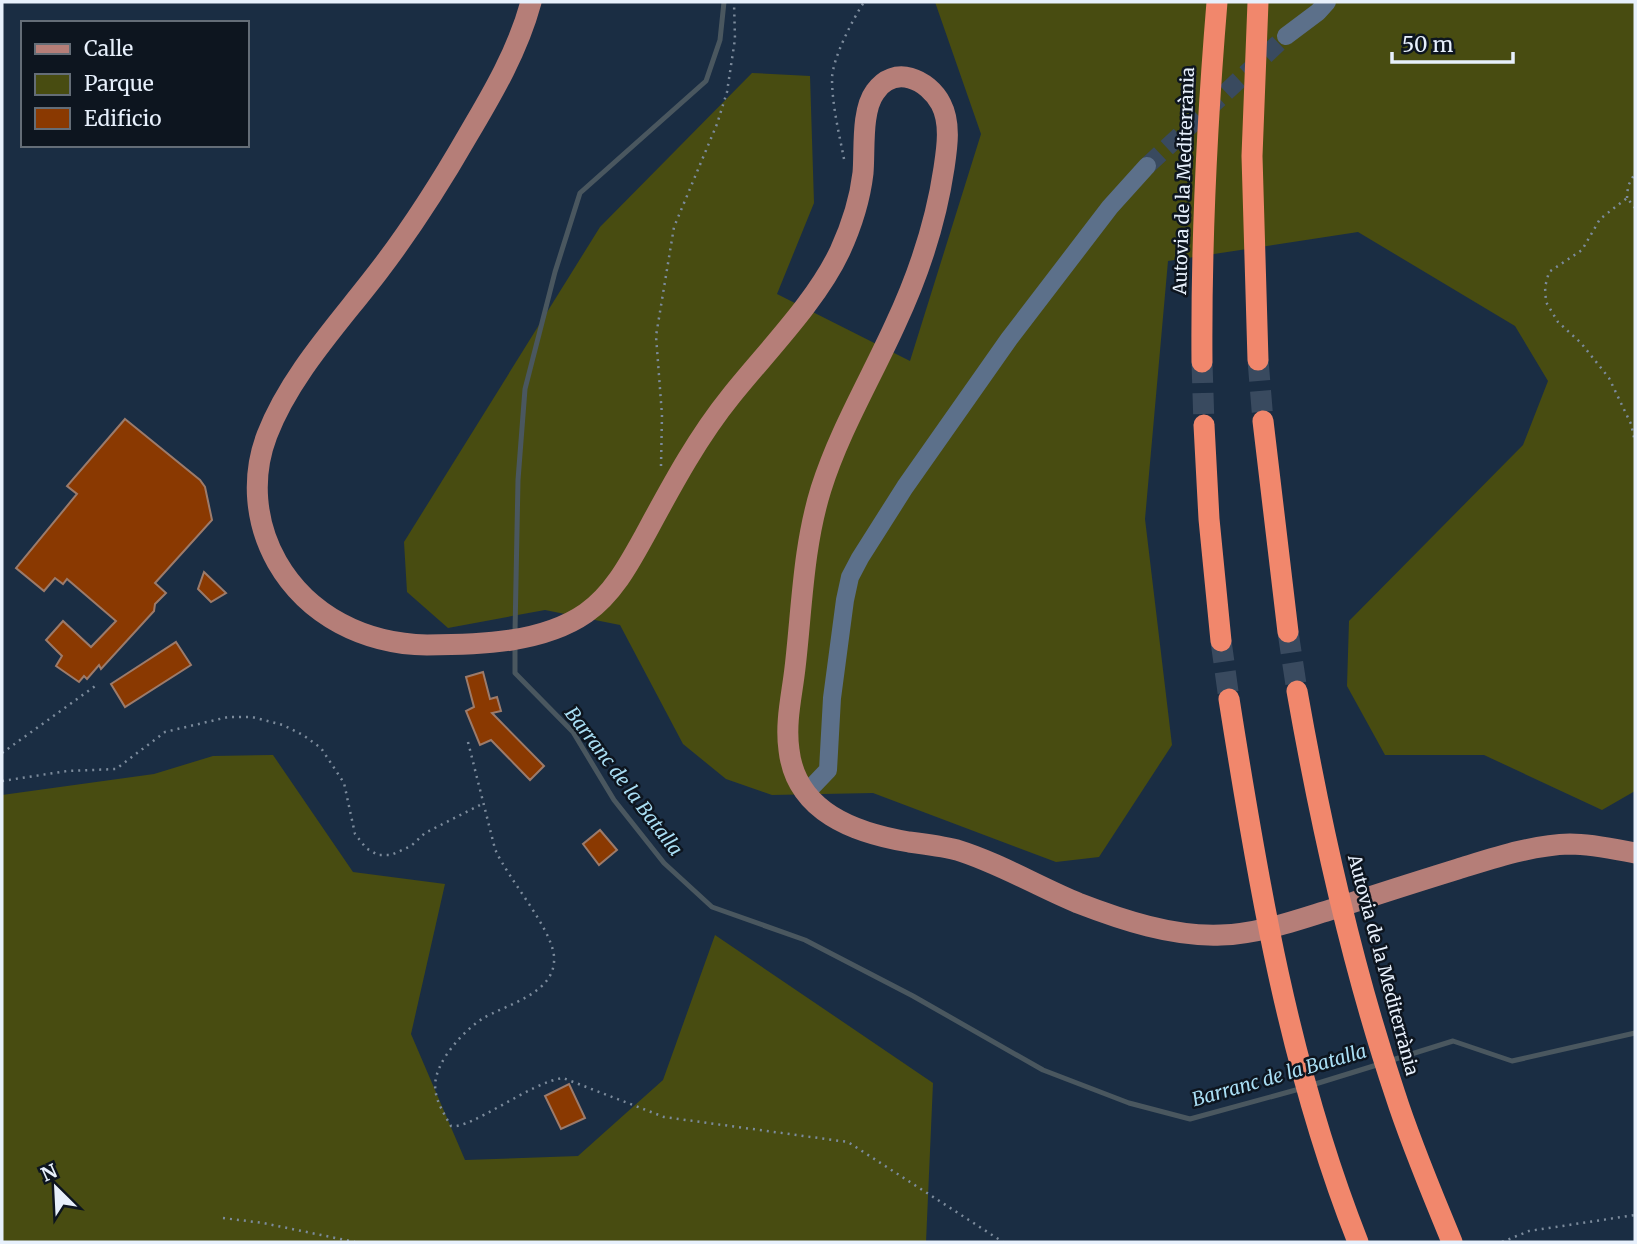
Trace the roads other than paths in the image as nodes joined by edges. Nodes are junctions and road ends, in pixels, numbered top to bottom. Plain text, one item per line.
1 (531, 2) edge
2 (1217, 2) edge
3 (1258, 2) edge
4 (1327, 2) edge
5 (1286, 36) tunnel mouth
6 (1147, 166) tunnel mouth
7 (1258, 360) tunnel mouth
8 (1202, 362) tunnel mouth
9 (1263, 421) tunnel mouth
10 (1204, 425) tunnel mouth
11 (1288, 632) tunnel mouth
12 (1221, 641) tunnel mouth
13 (1297, 691) tunnel mouth
14 (1229, 699) tunnel mouth
15 (806, 793) junction
16 (1635, 853) edge
17 (1358, 1242) edge
18 (1452, 1242) edge

1 - 15 main road
2 - 8 highway, Autovia de la Mediterrània
3 - 7 highway
4 - 5 street
6 - 15 street
9 - 11 highway
10 - 12 highway
13 - 18 highway, Autovia de la Mediterrània
14 - 17 highway
15 - 16 main road

